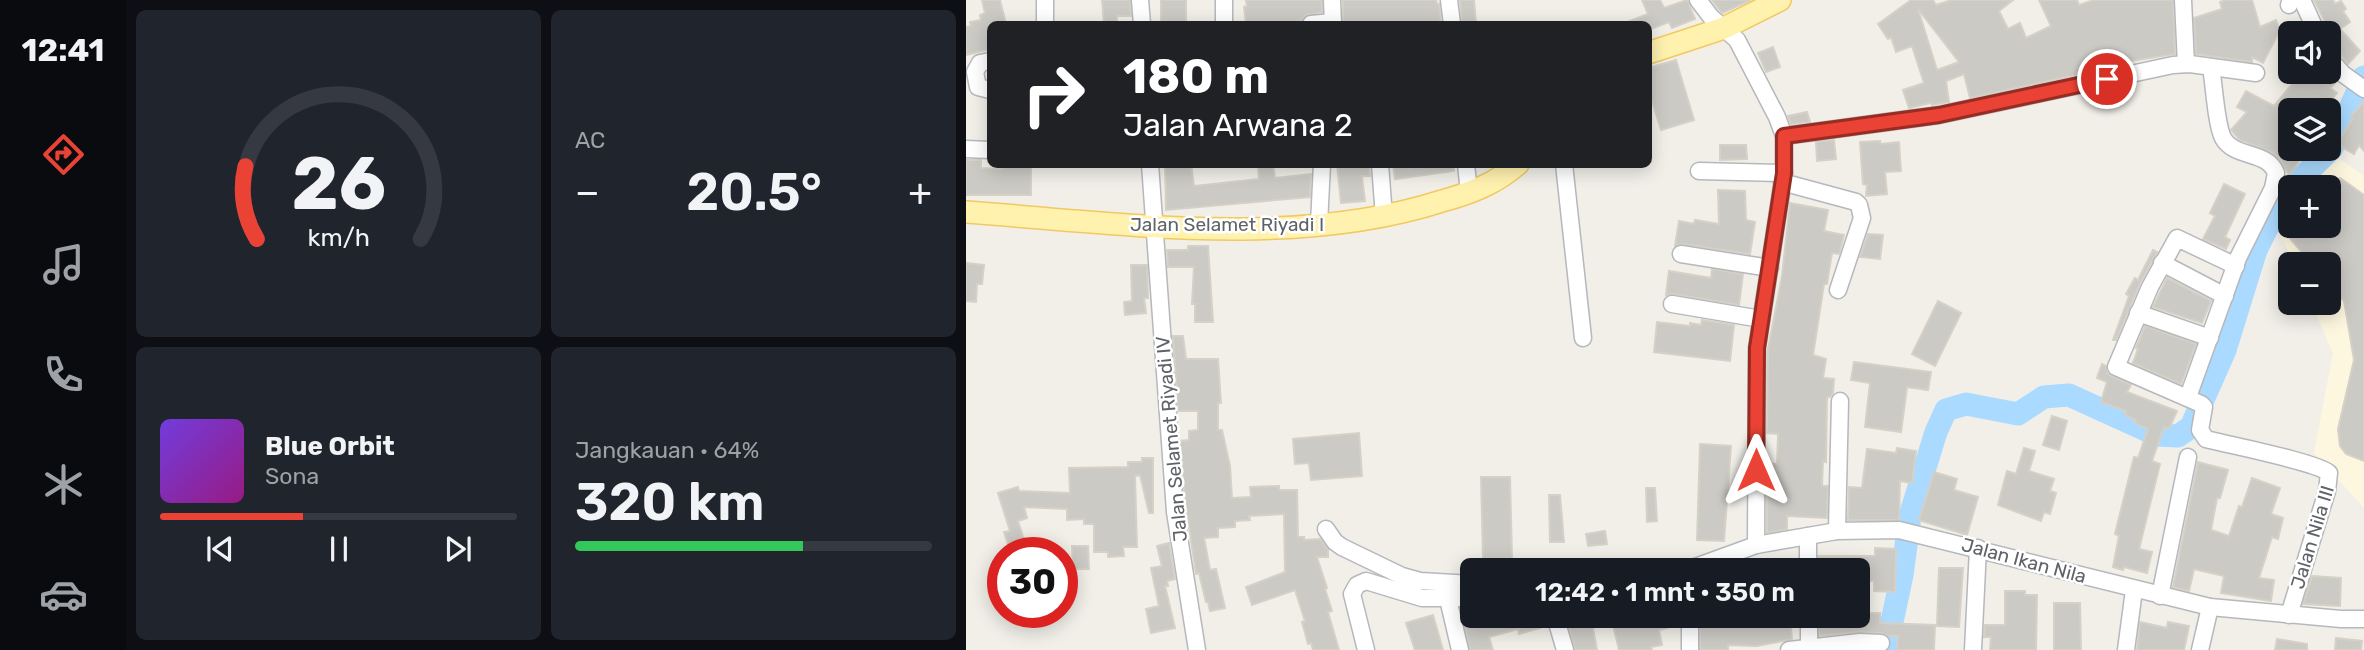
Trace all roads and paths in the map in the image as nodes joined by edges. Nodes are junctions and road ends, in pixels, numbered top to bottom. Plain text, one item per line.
1 (1045, 0) edge
2 (1140, 0) edge
3 (1224, 0) edge
4 (1332, 0) edge
5 (1449, 0) edge
6 (1698, 0) edge
7 (1780, 0) edge
8 (2183, 0) edge
9 (2294, 2) edge
10 (1045, 21) edge
11 (1142, 21) edge
12 (1224, 21) edge
13 (1333, 21) edge
14 (1452, 21) edge
15 (2308, 21) edge
16 (1724, 28) junction
17 (1652, 52) edge
18 (987, 62) edge
19 (2186, 64) junction
20 (2211, 67) junction
21 (2341, 72) edge
22 (2256, 73) dead end
23 (2358, 84) edge
24 (987, 89) edge
25 (1784, 136) junction
26 (966, 149) edge
27 (987, 150) edge
28 (1150, 168) edge
29 (1322, 168) edge
30 (1380, 168) edge
31 (1466, 168) edge
32 (1513, 168) edge
33 (1564, 168) edge
34 (1699, 171) dead end
35 (1783, 177) junction
36 (1469, 193) junction
37 (966, 212) edge
38 (1384, 217) junction
39 (1319, 224) junction
40 (1153, 227) junction
41 (1681, 254) dead end
42 (2162, 263) junction
43 (2235, 266) junction
44 (1770, 268) junction
45 (1838, 289) dead end
46 (2225, 296) junction
47 (1672, 304) dead end
48 (2138, 313) junction
49 (1761, 319) junction
50 (1583, 338) dead end
51 (2210, 338) junction
52 (2191, 398) junction
53 (1840, 401) dead end
54 (2188, 457) dead end
55 (1326, 528) dead end
56 (1837, 531) junction
57 (1808, 536) junction
58 (1756, 545) junction
59 (1978, 548) junction
60 (1722, 558) edge
61 (1808, 558) edge
62 (1460, 583) edge
63 (2134, 590) junction
64 (2160, 596) junction
65 (1460, 598) edge
66 (1448, 599) junction
67 (2210, 607) junction
68 (2289, 615) junction
69 (2364, 619) edge
70 (1559, 628) edge
71 (1690, 628) edge
72 (1808, 628) edge
73 (1881, 643) dead end
74 (1809, 648) junction
75 (1197, 650) edge
76 (1366, 650) edge
77 (1460, 650) edge
78 (1565, 650) edge
79 (1690, 650) edge
80 (1789, 650) edge
81 (1973, 650) edge
82 (2126, 650) edge
83 (2200, 650) edge

1 - 10 street
2 - 11 street
3 - 12 street
4 - 13 street
5 - 14 street
6 - 16 street
7 - 16 main road
8 - 19 street
9 - 15 street
16 - 17 main road
16 - 25 street
18 - 24 street
19 - 20 street
19 - 25 street
20 - 22 street
20 - 43 street
21 - 23 street
25 - 35 street
26 - 27 street
28 - 40 street, Jalan Selamet Riyadi IV
29 - 39 street
30 - 38 street
31 - 36 street
32 - 36 main road, Jalan Selamet Riyadi I
33 - 50 street
34 - 35 street
35 - 44 street
35 - 45 street
36 - 38 main road, Jalan Selamet Riyadi I
37 - 40 main road, Jalan Selamet Riyadi I
38 - 39 main road, Jalan Selamet Riyadi I
39 - 40 main road, Jalan Selamet Riyadi I
40 - 75 street, Jalan Selamet Riyadi IV
41 - 44 street
42 - 43 street
42 - 46 street
42 - 48 street
43 - 46 street
44 - 49 street
46 - 51 street
47 - 49 street
48 - 51 street
48 - 52 street
49 - 58 street
51 - 52 street
52 - 68 street, Jalan Nila III
53 - 56 street
54 - 64 street
55 - 62 street
56 - 57 street, Jalan Ikan Nila
56 - 59 street, Jalan Ikan Nila
57 - 58 street, Jalan Ikan Nila
57 - 61 street
58 - 60 street, Jalan Ikan Nila
59 - 63 street, Jalan Ikan Nila
59 - 81 street
63 - 64 street, Jalan Ikan Nila
63 - 82 street
64 - 67 street, Jalan Ikan Nila
65 - 66 street
66 - 76 street
66 - 77 street
67 - 68 street, Jalan Ikan Nila
67 - 83 street
68 - 69 street, Jalan Ikan Nila
70 - 78 street
71 - 79 street
72 - 74 street
73 - 74 street
74 - 80 street

